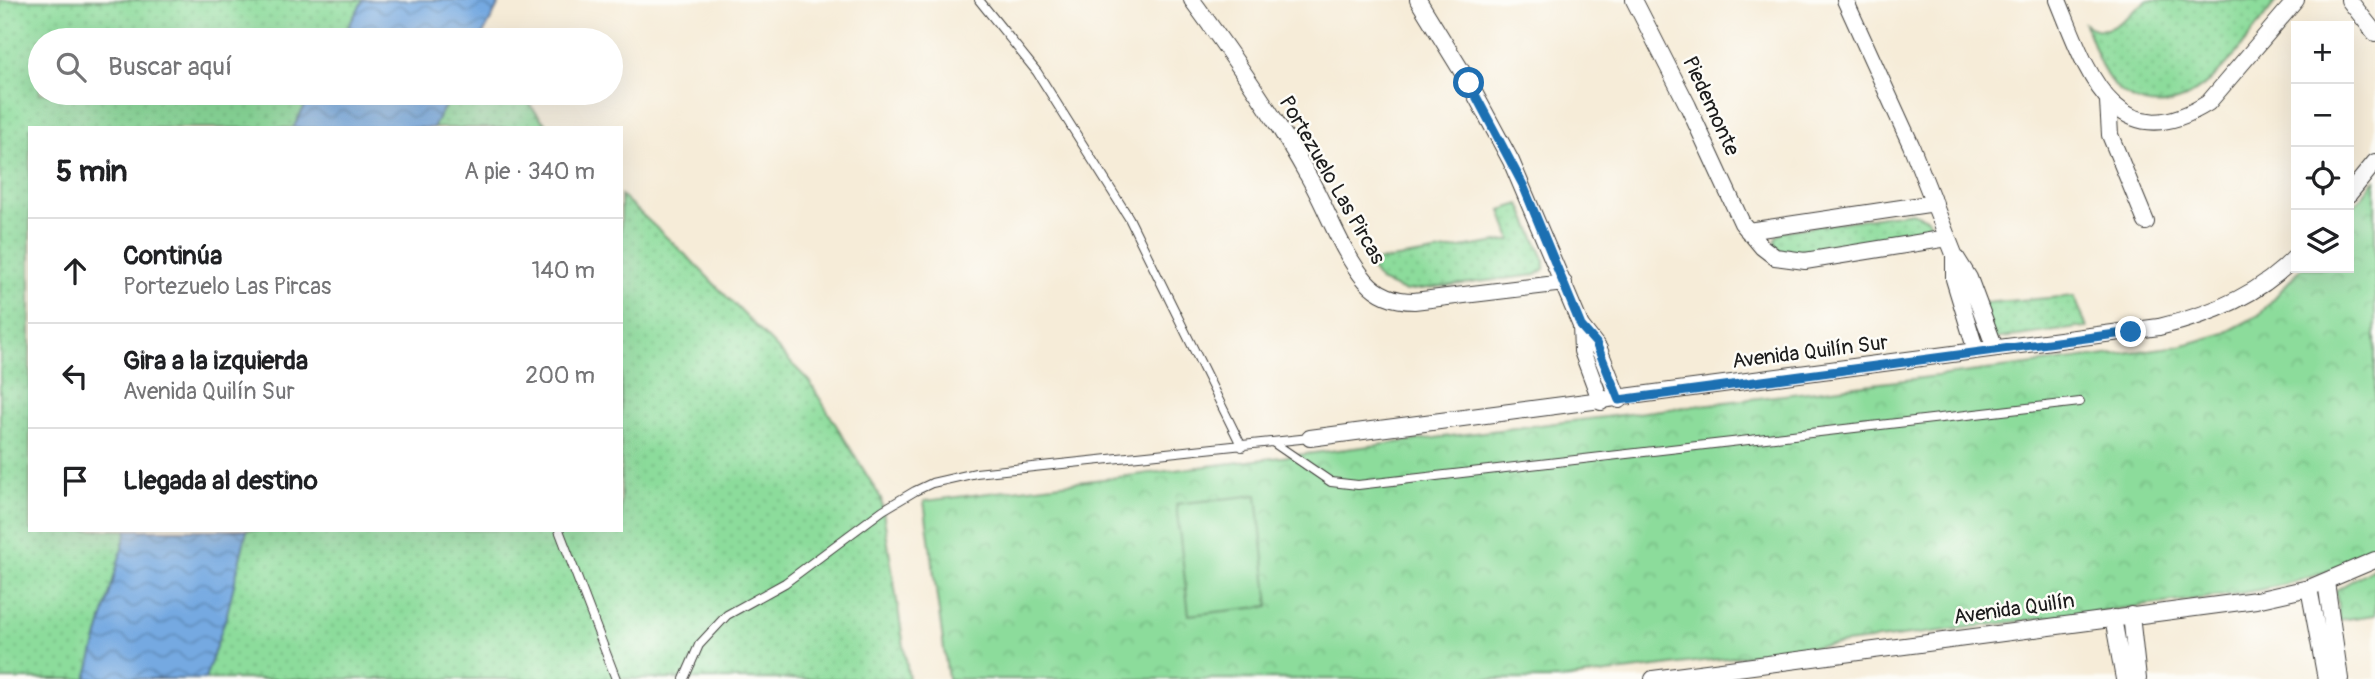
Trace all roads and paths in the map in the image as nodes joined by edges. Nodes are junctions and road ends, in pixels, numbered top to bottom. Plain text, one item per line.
1 (979, 0) edge
2 (1192, 0) edge
3 (1418, 0) edge
4 (1634, 0) edge
5 (1845, 0) edge
6 (2058, 0) edge
7 (2295, 0) edge
8 (2351, 0) edge
9 (2375, 15) edge
10 (2375, 33) edge
11 (2108, 101) junction
12 (2136, 117) junction
13 (2117, 150) junction
14 (2375, 162) edge
15 (2354, 188) edge
16 (1934, 203) junction
17 (2146, 222) dead end
18 (1748, 231) junction
19 (1948, 238) junction
20 (1954, 254) junction
21 (2291, 260) edge
22 (1564, 283) junction
23 (1581, 326) junction
24 (1995, 348) junction
25 (1976, 351) junction
26 (1619, 400) junction
27 (2081, 401) dead end
28 (1601, 402) junction
29 (1310, 438) joint
30 (1274, 443) junction
31 (1242, 447) junction
32 (560, 532) edge
33 (2375, 560) edge
34 (2326, 582) junction
35 (2309, 588) junction
36 (2131, 615) junction
37 (2113, 618) junction
38 (1759, 672) edge
39 (1740, 673) edge
40 (616, 679) edge
41 (684, 679) edge
42 (1653, 679) edge
43 (2124, 679) edge
44 (2138, 679) edge
45 (2326, 679) edge
46 (2340, 679) edge

1 - 31 lane
2 - 22 street, Portezuelo Las Pircas
3 - 22 street
4 - 18 street, Piedemonte
5 - 16 street
6 - 11 street
7 - 12 street
8 - 9 street
8 - 10 street
11 - 12 street
11 - 13 street
12 - 13 street
13 - 17 street
14 - 15 street
16 - 18 street
16 - 19 street
18 - 19 street, Piedemonte
19 - 20 street
20 - 24 street
20 - 25 street
21 - 24 street, Avenida Quilín Sur
22 - 23 street
23 - 26 street
23 - 28 street
24 - 25 street, Avenida Quilín Sur
25 - 26 street, Avenida Quilín Sur
26 - 28 street, Avenida Quilín Sur
27 - 30 lane
28 - 29 street, Avenida Quilín Sur
29 - 30 lane
30 - 31 lane
31 - 41 lane
32 - 40 lane
33 - 34 street, Avenida Quilín
34 - 35 street, Avenida Quilín
34 - 46 street
35 - 36 street, Avenida Quilín
35 - 45 street
36 - 37 street, Avenida Quilín
36 - 44 street
37 - 38 street, Avenida Quilín
37 - 43 street
38 - 39 street, Avenida Quilín
39 - 42 street, Avenida Quilín

